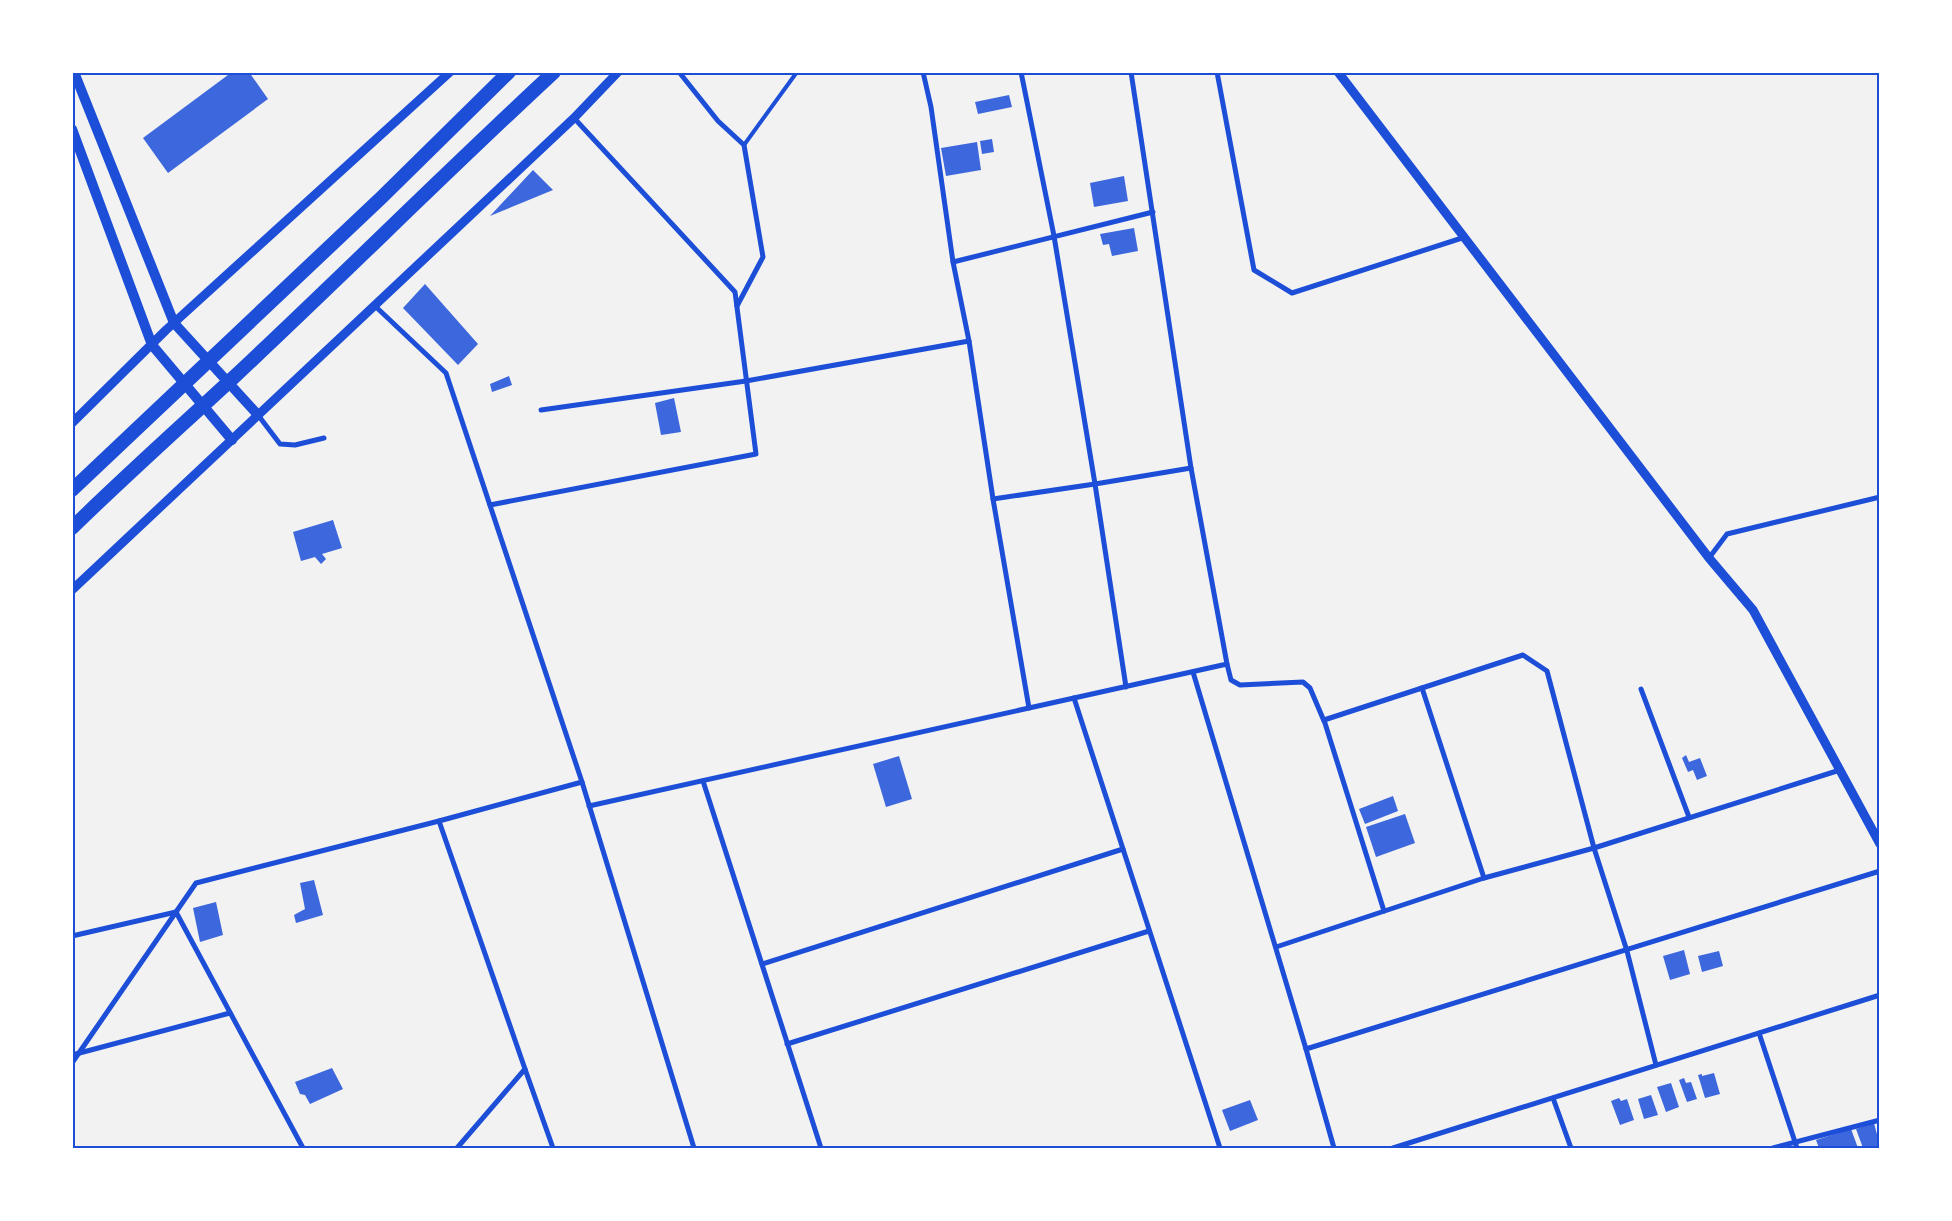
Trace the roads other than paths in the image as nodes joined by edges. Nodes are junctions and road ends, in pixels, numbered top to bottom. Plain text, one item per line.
1 (74, 72) edge
2 (450, 72) edge
3 (509, 72) edge
4 (554, 72) edge
5 (618, 72) edge
6 (679, 72) edge
7 (797, 72) edge
8 (923, 72) edge
9 (1021, 72) edge
10 (1131, 72) edge
11 (1217, 72) edge
12 (1338, 72) edge
13 (574, 118) junction
14 (72, 129) edge
15 (744, 145) junction
16 (1153, 212) junction
17 (1054, 236) junction
18 (1462, 238) junction
19 (953, 262) junction
20 (375, 306) junction
21 (737, 306) junction
22 (174, 323) junction
23 (969, 341) junction
24 (152, 345) junction
25 (746, 381) junction
26 (541, 410) dead end
27 (258, 415) junction
28 (72, 422) edge
29 (324, 438) dead end
30 (232, 440) junction
31 (1191, 468) junction
32 (1095, 484) junction
33 (72, 490) edge
34 (1880, 497) edge
35 (993, 499) junction
36 (490, 505) junction
37 (72, 528) edge
38 (1709, 558) junction
39 (72, 590) edge
40 (1227, 664) junction
41 (1194, 672) junction
42 (1126, 687) junction
43 (1422, 688) junction
44 (1641, 689) dead end
45 (1074, 698) junction
46 (1030, 708) junction
47 (1326, 724) junction
48 (1840, 770) junction
49 (703, 780) junction
50 (582, 782) junction
51 (589, 806) junction
52 (1689, 817) junction
53 (440, 821) junction
54 (1880, 844) edge
55 (1594, 848) junction
56 (1123, 849) junction
57 (1880, 871) edge
58 (1484, 878) junction
59 (176, 912) junction
60 (1384, 912) junction
61 (1149, 931) junction
62 (72, 936) edge
63 (1276, 947) junction
64 (1627, 951) junction
65 (762, 964) junction
66 (1880, 995) edge
67 (230, 1013) junction
68 (1759, 1033) junction
69 (787, 1044) junction
70 (1306, 1049) junction
71 (79, 1054) junction
72 (72, 1055) edge
73 (72, 1064) edge
74 (1656, 1065) junction
75 (525, 1069) junction
76 (1554, 1098) junction
77 (1880, 1120) edge
78 (1795, 1142) junction
79 (303, 1148) edge
80 (457, 1148) edge
81 (552, 1148) edge
82 (694, 1148) edge
83 (822, 1148) edge
84 (1220, 1148) edge
85 (1334, 1148) edge
86 (1393, 1148) edge
87 (1571, 1148) edge
88 (1773, 1148) edge
89 (1797, 1148) edge

1 - 22 main road
2 - 22 street
3 - 33 highway
4 - 37 highway
5 - 13 street
6 - 15 street
7 - 15 lane
8 - 19 street
9 - 17 street
10 - 16 street
11 - 18 street
12 - 18 street
13 - 20 street
13 - 21 street
14 - 24 main road
15 - 21 street
16 - 17 street
16 - 31 street
17 - 19 street
17 - 32 street
18 - 38 street
19 - 23 street
20 - 27 street
20 - 36 street
21 - 25 street
22 - 24 street
22 - 27 main road
23 - 25 street
23 - 35 street
24 - 28 street
24 - 30 main road
25 - 26 street
25 - 36 street
27 - 29 street
27 - 30 street
30 - 39 street
31 - 32 street
31 - 40 street
32 - 35 street
32 - 42 street
34 - 38 street
35 - 46 street
36 - 50 street
38 - 48 street
40 - 41 street
40 - 47 street
41 - 42 street
41 - 63 street
42 - 45 street
43 - 47 street
43 - 55 street
43 - 58 street
44 - 52 street
45 - 46 street
45 - 56 street
46 - 49 street
47 - 60 street
48 - 52 street
48 - 54 street
49 - 51 street
49 - 65 street
50 - 51 street
50 - 53 street
51 - 82 street
52 - 55 street
53 - 59 street
53 - 75 street
55 - 58 street
55 - 64 street
56 - 61 street
56 - 65 street
57 - 64 street
58 - 60 street
59 - 62 street
59 - 67 street
59 - 71 street
60 - 63 street
61 - 69 street
61 - 84 street
63 - 70 street
64 - 70 street
64 - 74 street
65 - 69 street
66 - 68 street
67 - 71 street
67 - 79 street
68 - 74 street
68 - 78 street
69 - 83 street
70 - 85 street
71 - 72 street
71 - 73 street
74 - 76 street
75 - 80 street
75 - 81 street
76 - 86 street
76 - 87 street
77 - 78 street
78 - 88 street
78 - 89 street

